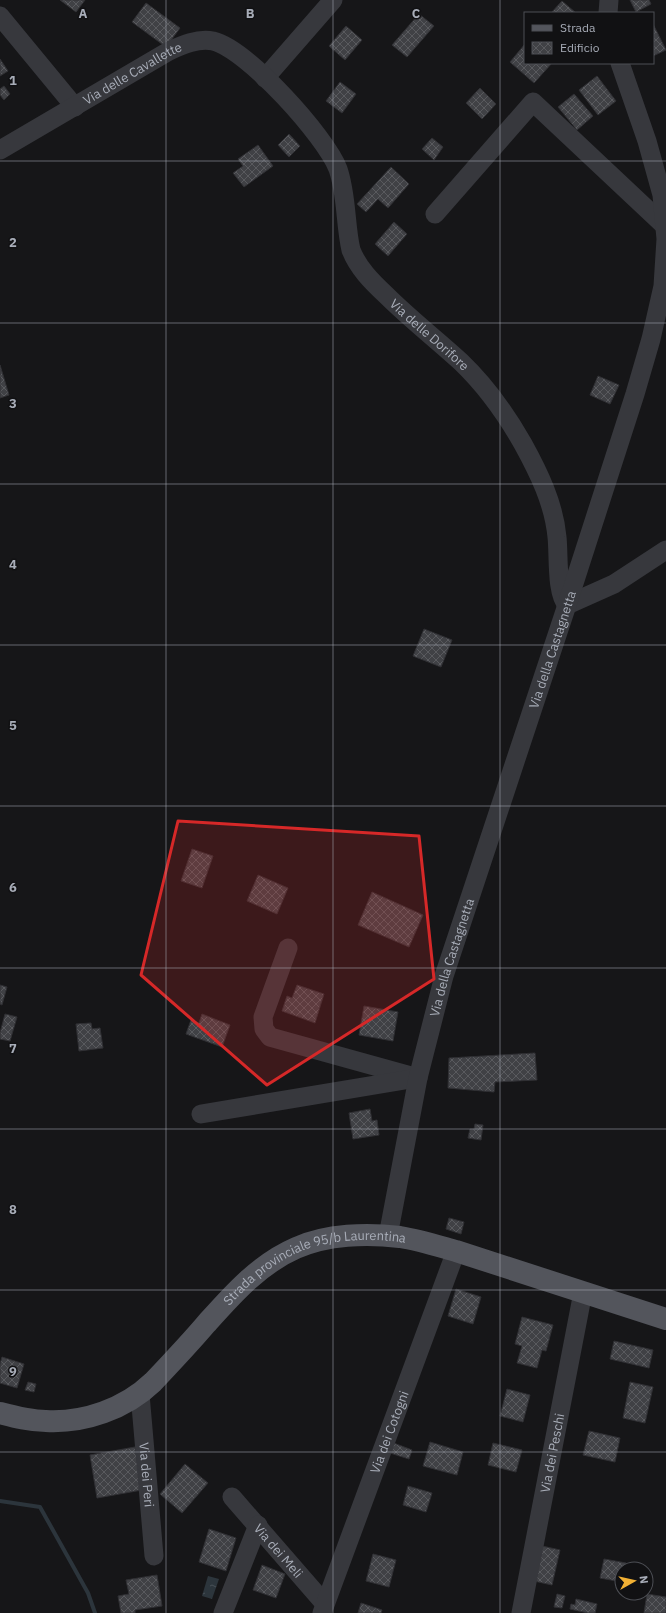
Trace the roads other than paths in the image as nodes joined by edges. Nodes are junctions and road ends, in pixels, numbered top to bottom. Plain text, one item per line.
1 (333, 0) edge
2 (609, 0) edge
3 (608, 12) edge
4 (0, 16) edge
5 (620, 64) edge
6 (265, 78) junction
7 (75, 107) junction
8 (0, 150) edge
9 (434, 214) dead end
10 (665, 226) edge
11 (662, 302) edge
12 (666, 550) edge
13 (567, 605) junction
14 (288, 948) dead end
15 (418, 1078) junction
16 (201, 1114) dead end
17 (388, 1236) junction
18 (456, 1251) junction
19 (583, 1292) junction
20 (666, 1319) edge
21 (140, 1394) junction
22 (0, 1413) edge
23 (232, 1497) dead end
24 (258, 1525) junction
25 (154, 1556) dead end
26 (324, 1608) edge
27 (223, 1613) edge
28 (521, 1613) edge

1 - 6 street
2 - 3 street
4 - 7 street
5 - 10 street, Via della Castagnetta
6 - 7 street, Via delle Cavallette
6 - 13 street, Via delle Dorifore
7 - 8 street, Via delle Cavallette
9 - 10 street
10 - 11 street, Via della Castagnetta
11 - 13 street, Via della Castagnetta
12 - 13 street
13 - 15 street, Via della Castagnetta
14 - 15 street
15 - 16 street
15 - 17 street, Via della Castagnetta
17 - 18 main road, Strada provinciale 95/b Laurentina
17 - 21 main road, Strada provinciale 95/b Laurentina
18 - 19 main road, Strada provinciale 95/b Laurentina
18 - 26 street, Via dei Cotogni
19 - 20 main road, Strada provinciale 95/b Laurentina
19 - 28 street, Via dei Peschi
21 - 22 main road, Strada provinciale 95/b Laurentina
21 - 25 street, Via dei Peri
23 - 24 street, Via dei Meli
24 - 26 street, Via dei Meli
24 - 27 street

